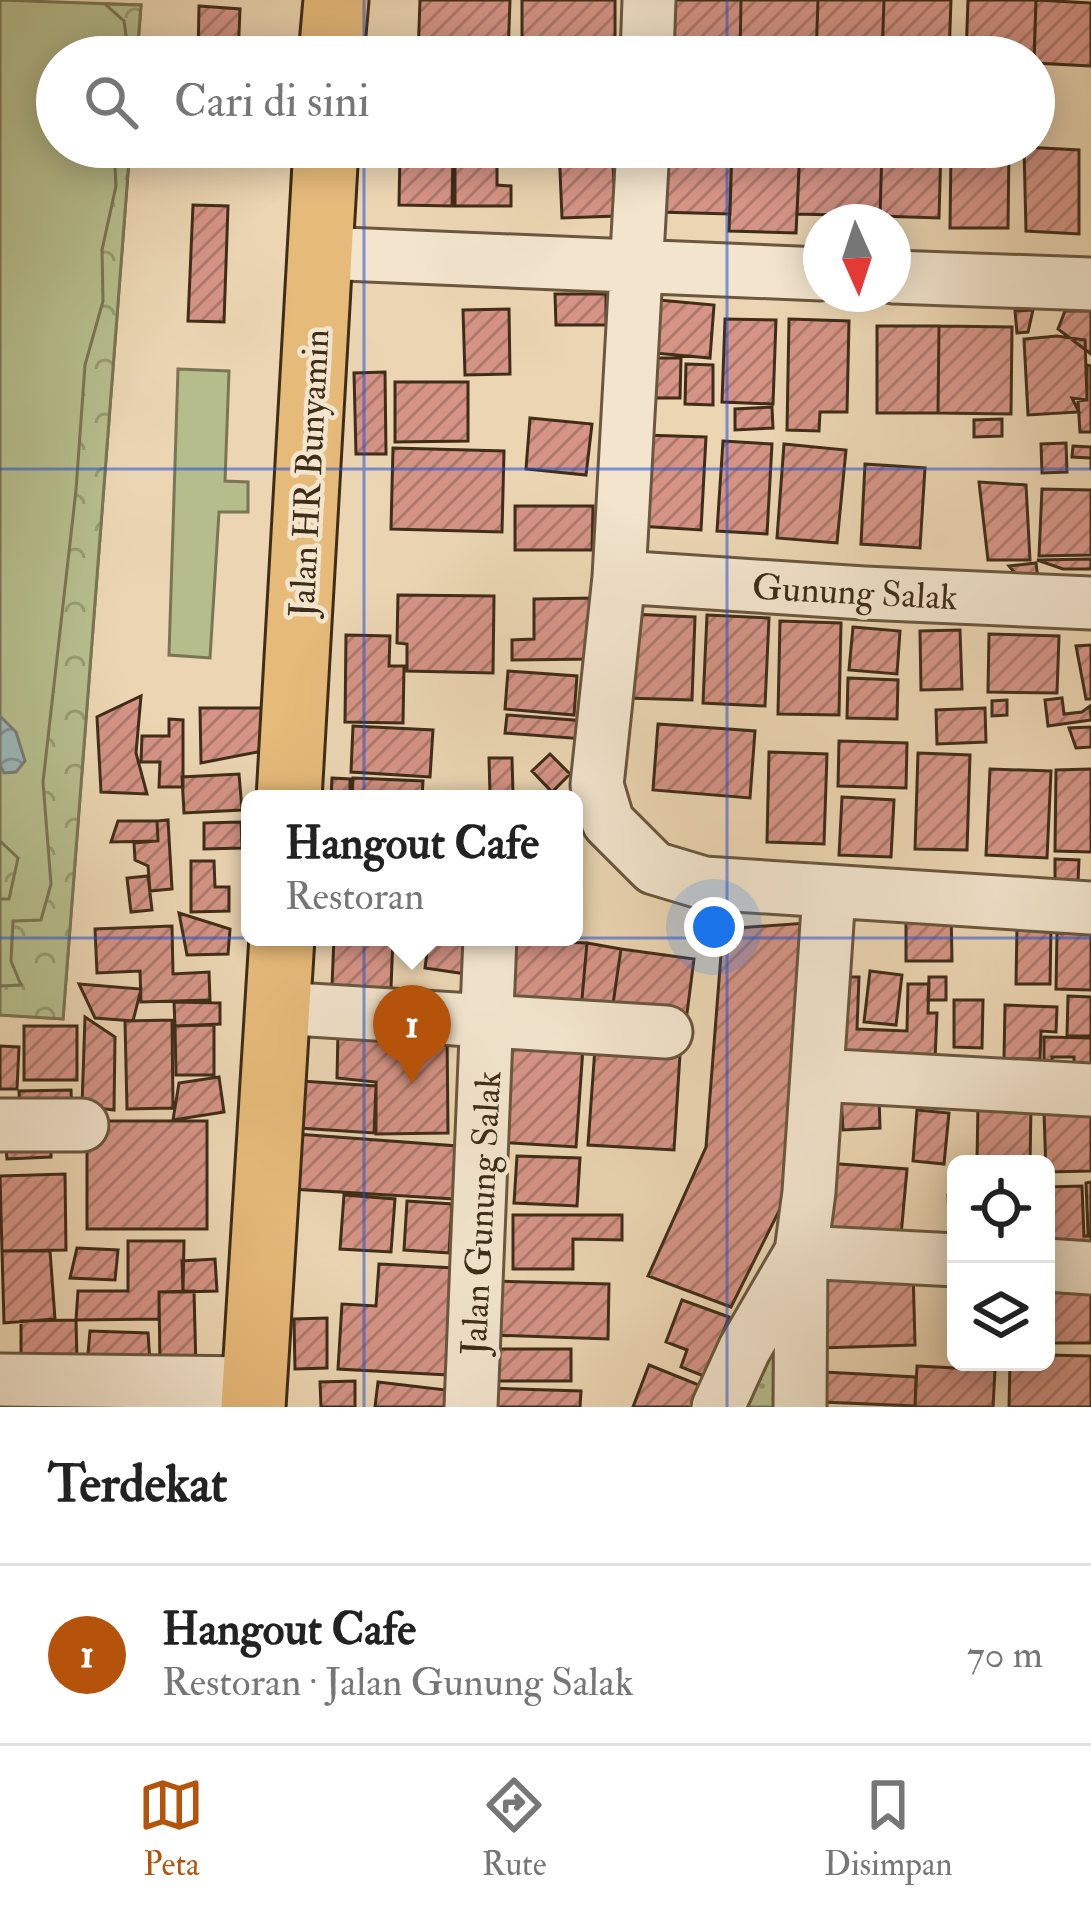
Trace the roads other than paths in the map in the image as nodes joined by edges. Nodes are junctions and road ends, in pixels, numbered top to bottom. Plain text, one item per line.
1 (336, 0) edge
2 (650, 0) edge
3 (333, 36) edge
4 (648, 36) edge
5 (325, 168) edge
6 (642, 168) edge
7 (320, 253) junction
8 (638, 268) junction
9 (803, 273) edge
10 (911, 278) edge
11 (1091, 284) edge
12 (619, 577) junction
13 (1091, 603) edge
14 (290, 790) edge
15 (829, 892) junction
16 (1091, 908) edge
17 (281, 946) edge
18 (490, 946) edge
19 (278, 1008) junction
20 (490, 1020) junction
21 (666, 1032) dead end
22 (818, 1075) junction
23 (1091, 1090) edge
24 (0, 1125) edge
25 (82, 1125) dead end
26 (801, 1252) junction
27 (947, 1260) edge
28 (1055, 1266) edge
29 (1091, 1268) edge
30 (0, 1380) edge
31 (254, 1395) edge
32 (471, 1407) edge
33 (718, 1407) edge
34 (800, 1407) edge

1 - 3 main road
2 - 4 street
5 - 7 main road, Jalan HR Bunyamin
6 - 8 street
7 - 8 street
7 - 14 main road, Jalan HR Bunyamin
8 - 9 street
8 - 12 street
10 - 11 street
12 - 13 street, Gunung Salak
12 - 15 street
15 - 16 street
15 - 22 street
17 - 19 main road
18 - 20 street, Jalan Gunung Salak
19 - 20 street, Jalan Gunung Salak
19 - 31 main road
20 - 21 street, Jalan Gunung Salak
20 - 32 street, Jalan Gunung Salak
22 - 23 street
22 - 26 street
24 - 25 street
26 - 27 street
26 - 33 street
26 - 34 street
28 - 29 street
30 - 31 street

